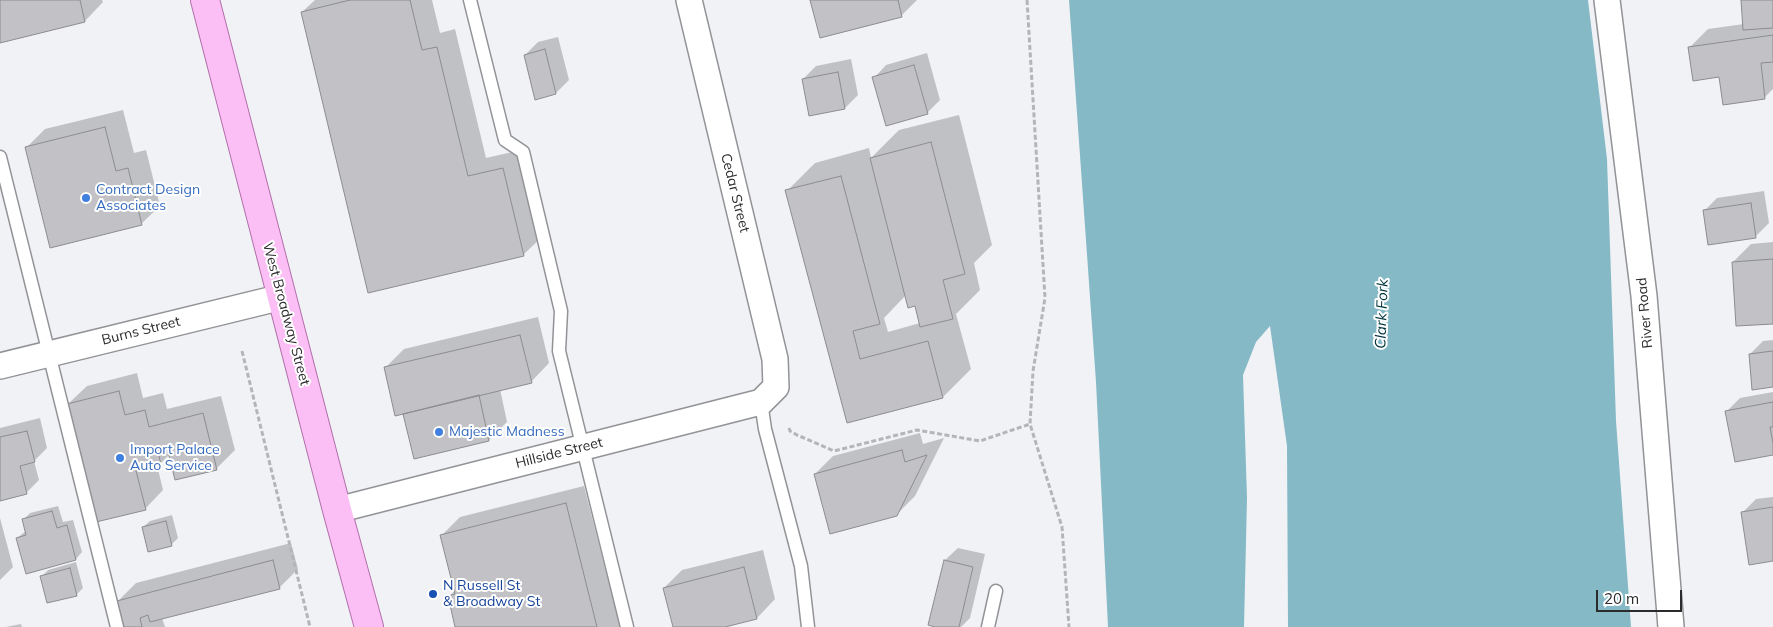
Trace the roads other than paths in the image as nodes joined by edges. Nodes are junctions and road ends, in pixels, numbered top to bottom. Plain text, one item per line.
1 (206, 0) edge
2 (470, 0) edge
3 (689, 0) edge
4 (1607, 0) edge
5 (0, 157) edge
6 (282, 297) junction
7 (49, 353) junction
8 (0, 366) edge
9 (769, 394) junction
10 (582, 447) junction
11 (337, 510) junction
12 (996, 591) dead end
13 (117, 627) edge
14 (369, 627) edge
15 (627, 627) edge
16 (808, 627) edge
17 (988, 627) edge
18 (1671, 627) edge

1 - 6 main road, West Broadway Street
2 - 10 lane
3 - 9 street, Cedar Street
4 - 18 street, River Road
5 - 7 lane
6 - 7 street, Burns Street
6 - 11 main road, West Broadway Street
7 - 8 street, Burns Street
7 - 13 lane
9 - 10 street, Hillside Street
9 - 16 lane
10 - 11 street, Hillside Street
10 - 15 lane
11 - 14 main road, West Broadway Street
12 - 17 lane

